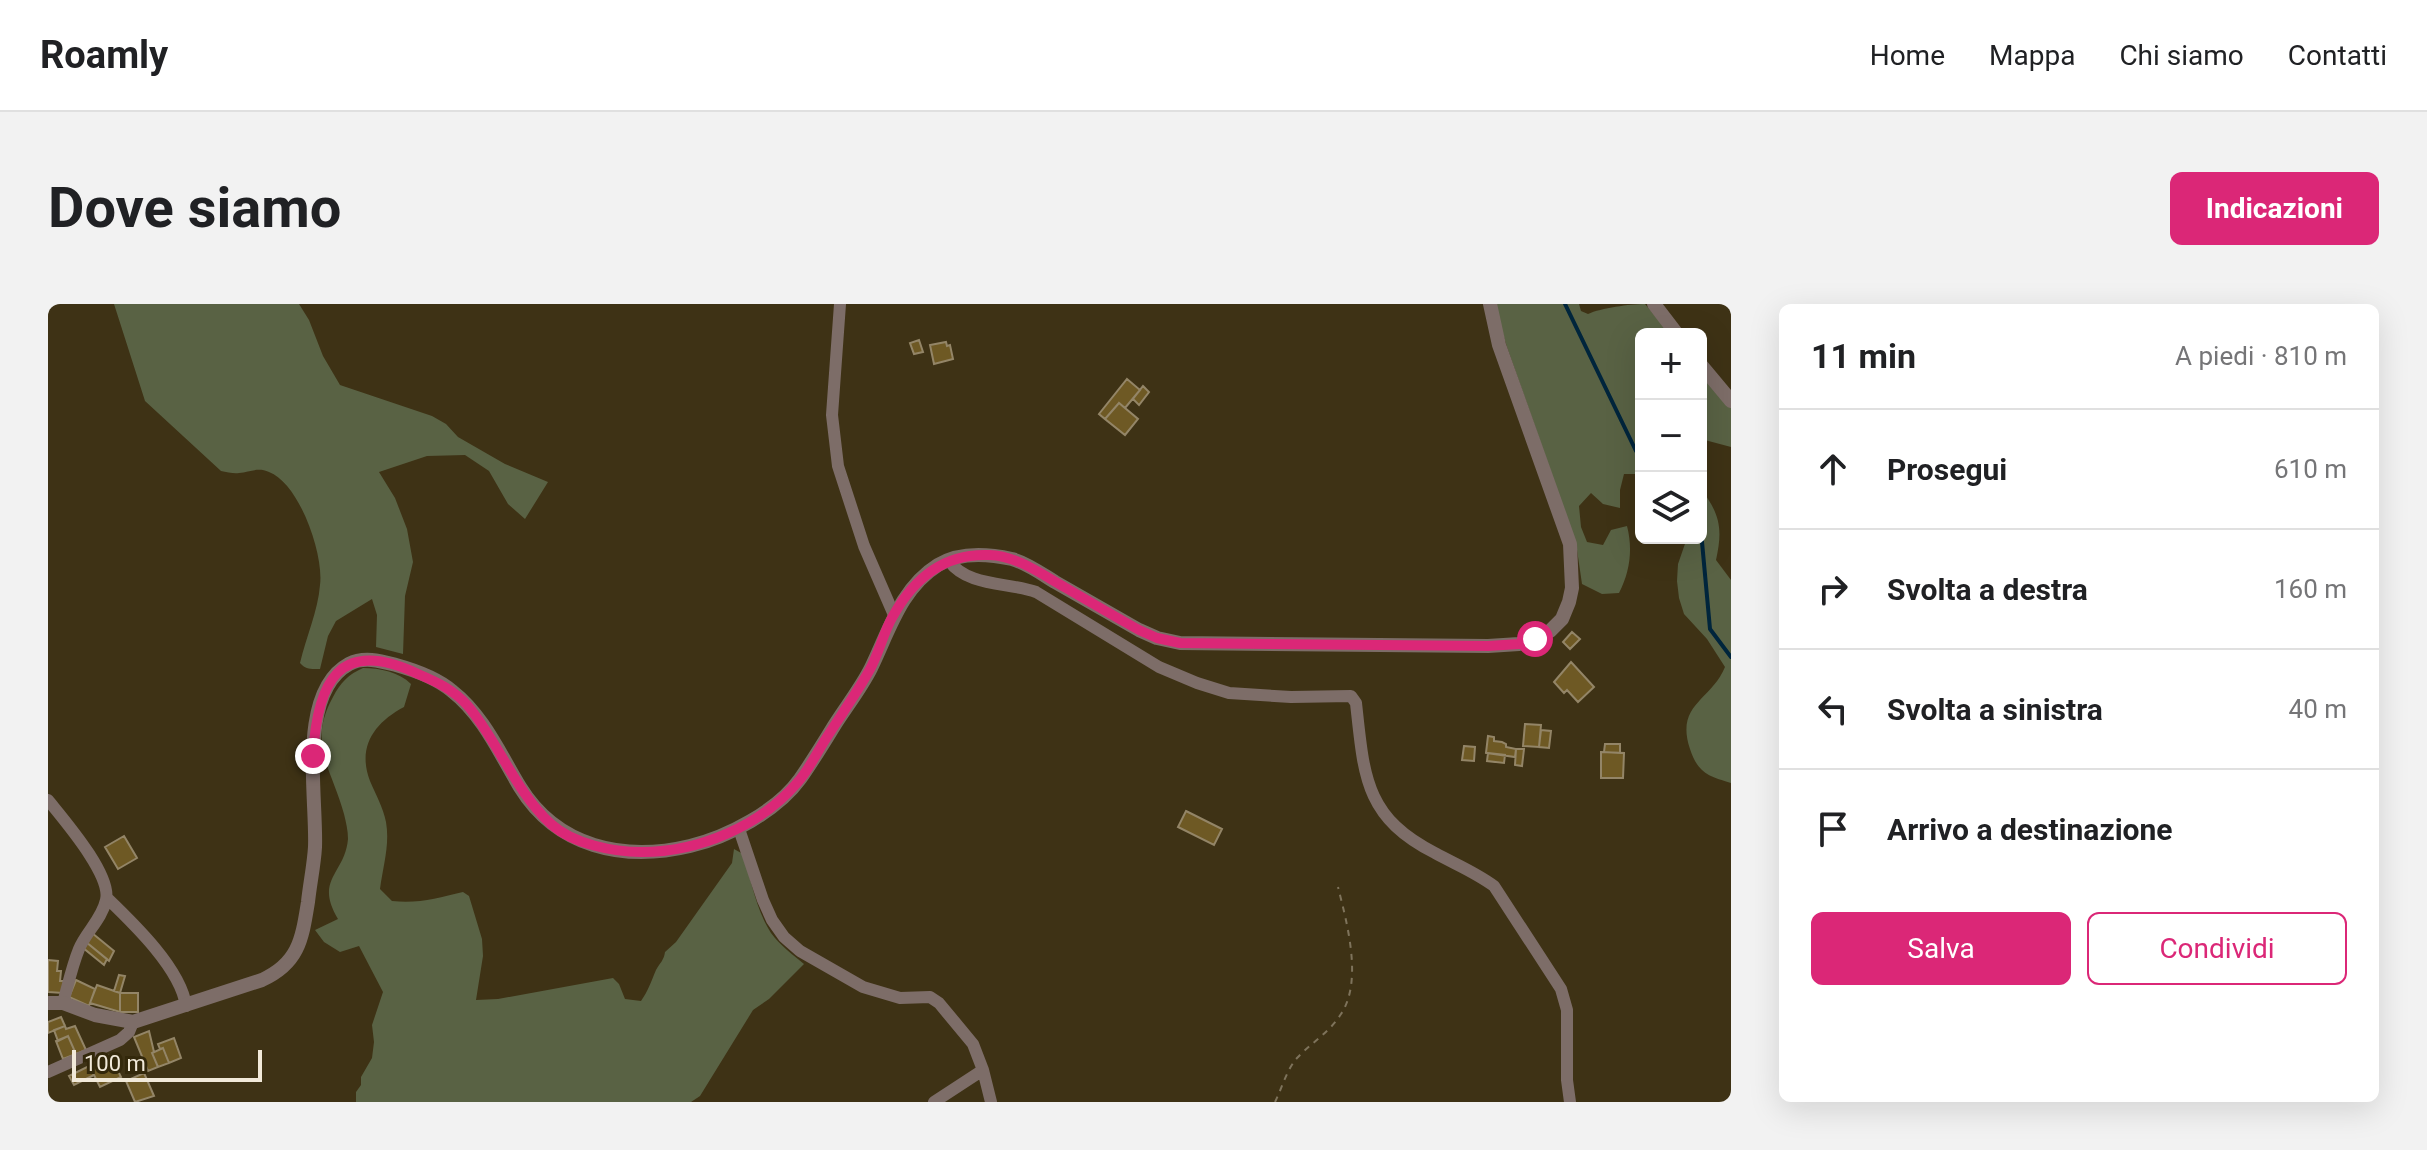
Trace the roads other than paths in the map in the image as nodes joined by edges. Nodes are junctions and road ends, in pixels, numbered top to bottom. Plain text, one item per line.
1 (840, 304) edge
2 (1490, 304) edge
3 (1654, 304) edge
4 (1672, 328) edge
5 (1707, 372) edge
6 (1731, 401) edge
7 (949, 561) junction
8 (894, 615) junction
9 (48, 800) edge
10 (739, 829) junction
11 (107, 898) junction
12 (55, 1003) edge
13 (186, 1006) junction
14 (133, 1022) junction
15 (983, 1070) junction
16 (48, 1072) edge
17 (934, 1102) edge
18 (991, 1102) edge
19 (1570, 1102) edge

1 - 8 street
2 - 7 street
3 - 4 street
5 - 6 street
7 - 8 street
7 - 19 street
8 - 10 street
9 - 11 street
10 - 13 street
10 - 15 street
11 - 12 street
11 - 13 street
12 - 14 street
13 - 14 street
14 - 16 street
15 - 17 street
15 - 18 street

